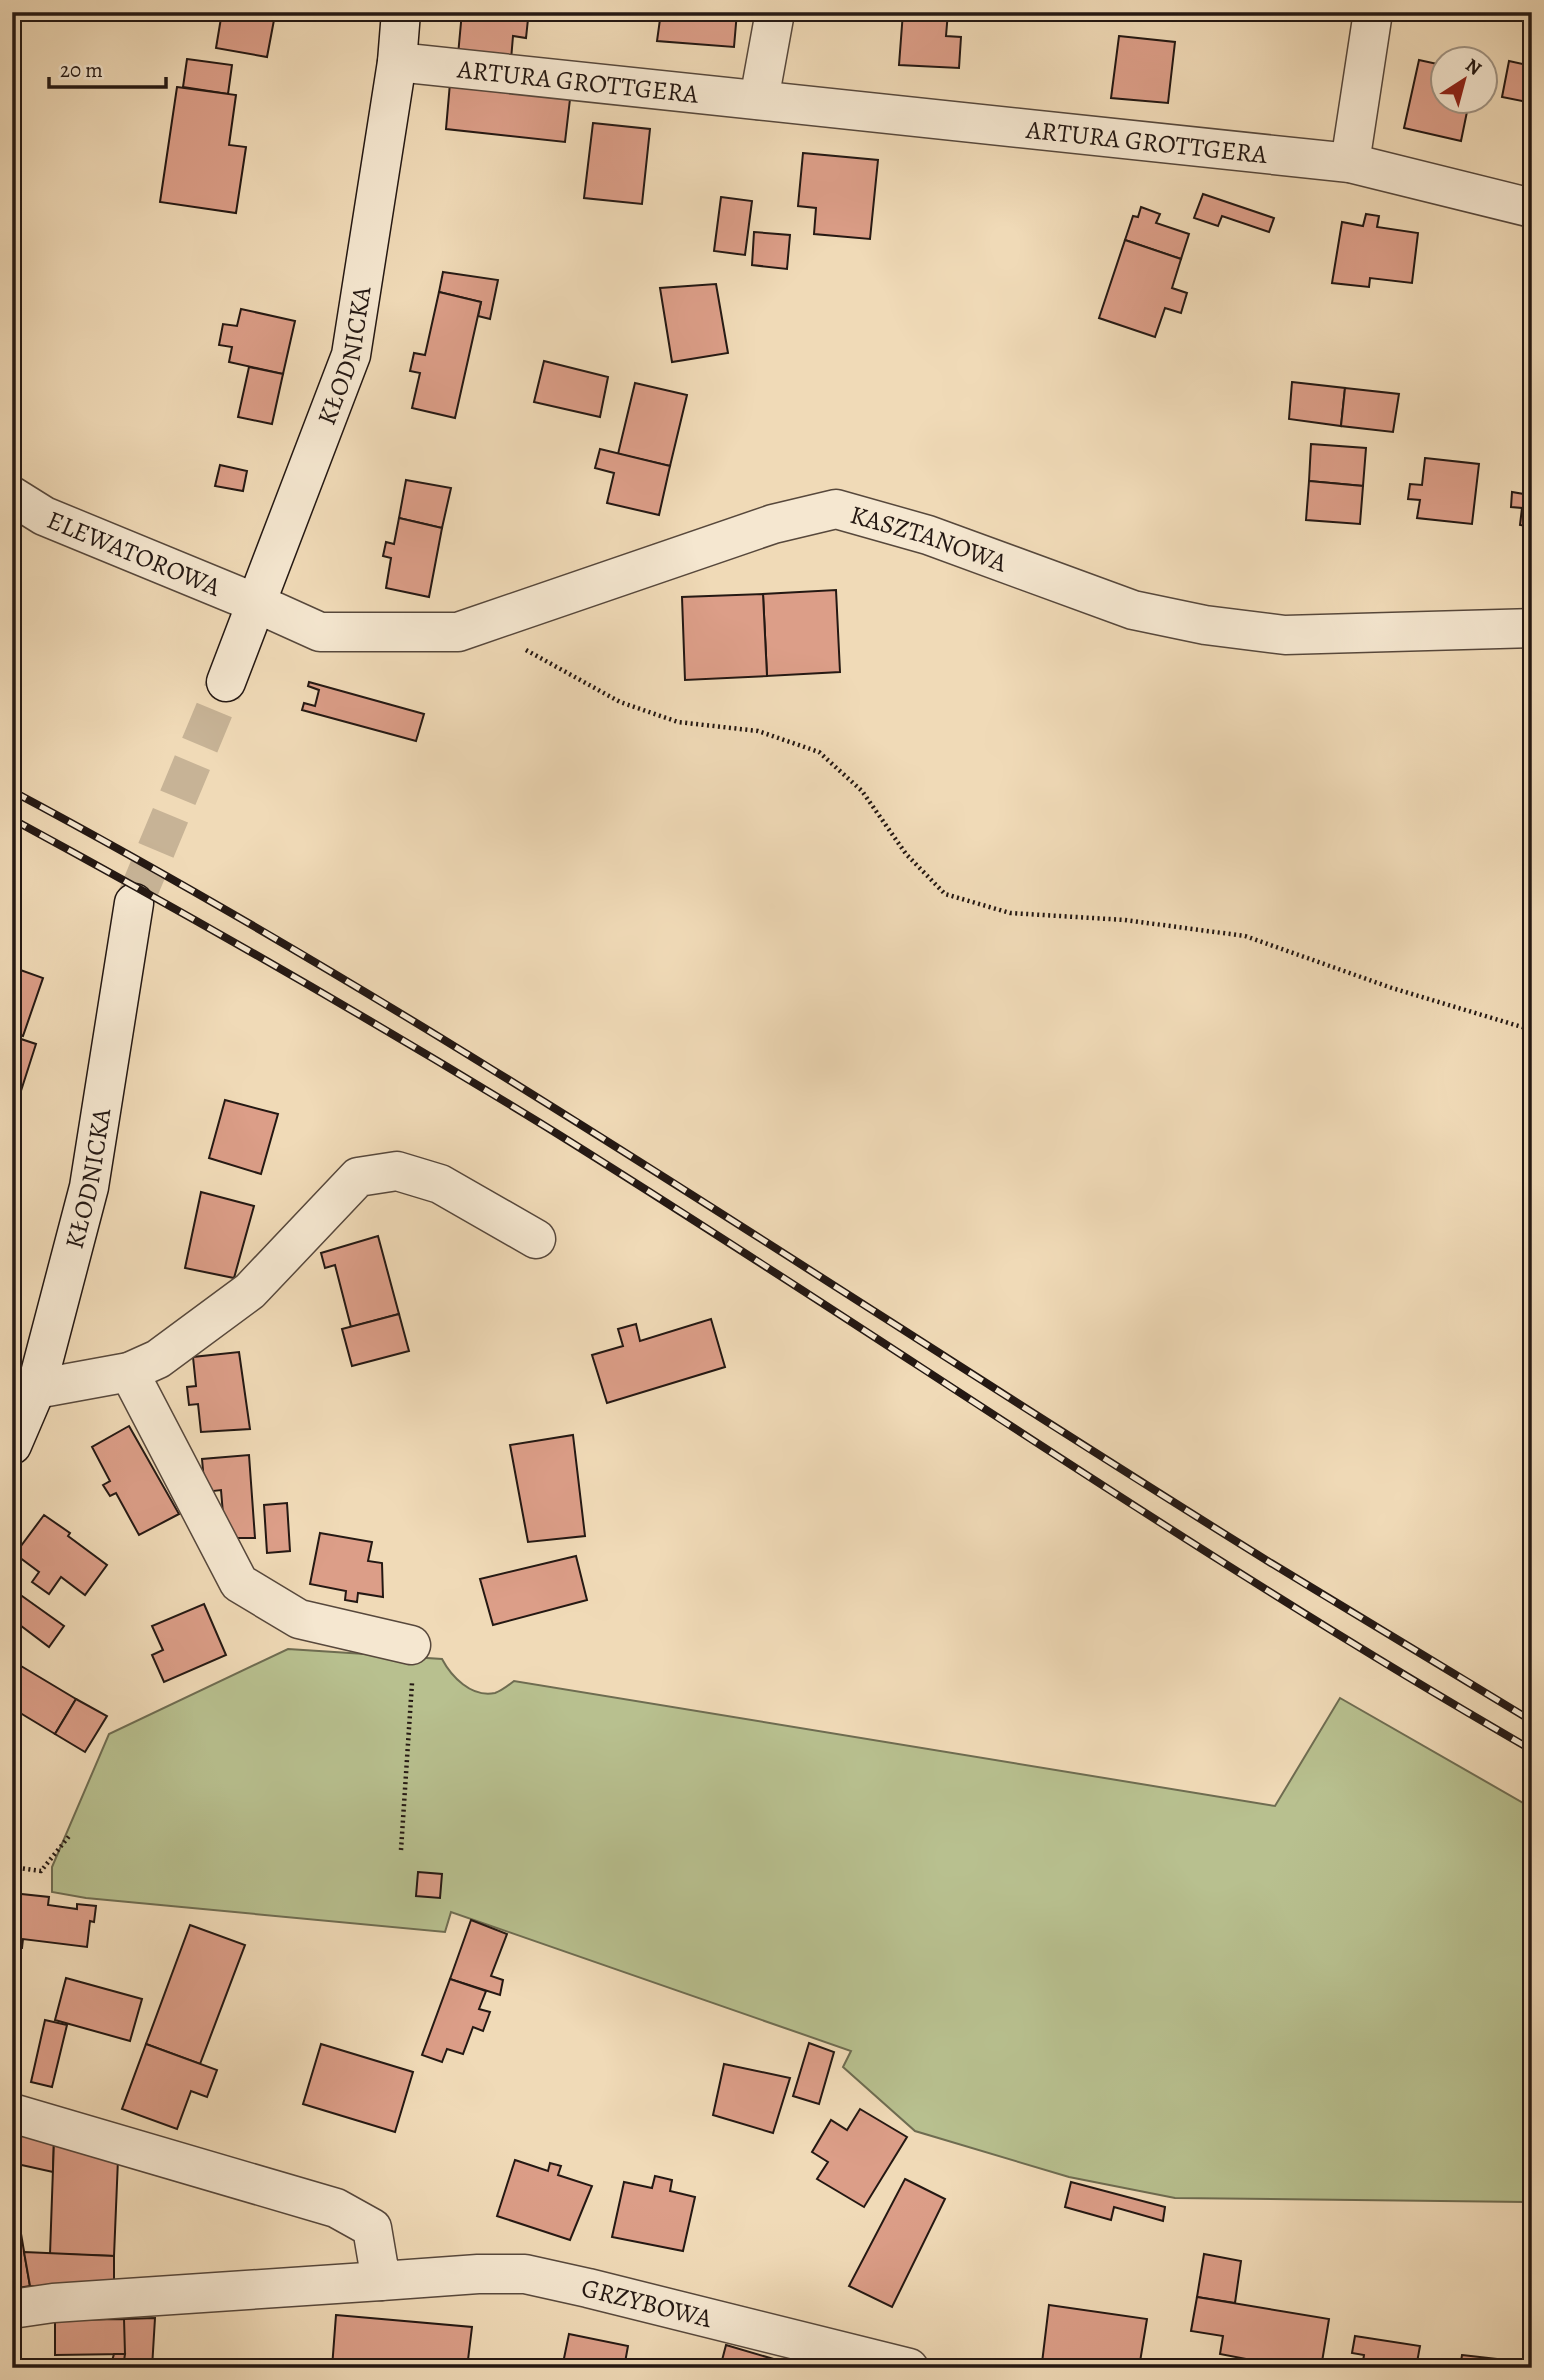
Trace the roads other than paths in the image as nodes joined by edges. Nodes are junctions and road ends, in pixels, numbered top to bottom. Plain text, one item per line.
1 (401, 12) edge
2 (775, 12) edge
3 (1373, 12) edge
4 (397, 62) junction
5 (759, 100) junction
6 (1350, 163) junction
7 (1532, 208) edge
8 (12, 496) edge
9 (258, 604) junction
10 (1532, 628) edge
11 (226, 682) tunnel mouth
12 (134, 903) tunnel mouth
13 (536, 1239) dead end
14 (129, 1372) junction
15 (36, 1389) junction
16 (12, 1445) edge
17 (411, 1645) road end
18 (12, 2113) edge
19 (381, 2281) junction
20 (12, 2309) edge
21 (909, 2368) edge

1 - 4 street, KŁODNICKA
2 - 5 street
3 - 6 street
4 - 5 street, ARTURA GROTTGERA
4 - 9 street, KŁODNICKA
5 - 6 street, ARTURA GROTTGERA
6 - 7 street, ARTURA GROTTGERA
8 - 9 street, ELEWATOROWA
9 - 10 street, KASZTANOWA
9 - 11 street, KŁODNICKA
12 - 15 street, KŁODNICKA
13 - 14 street
14 - 15 street
14 - 17 street
15 - 16 street, KŁODNICKA
18 - 19 street
19 - 20 street, GRZYBOWA
19 - 21 street, GRZYBOWA

